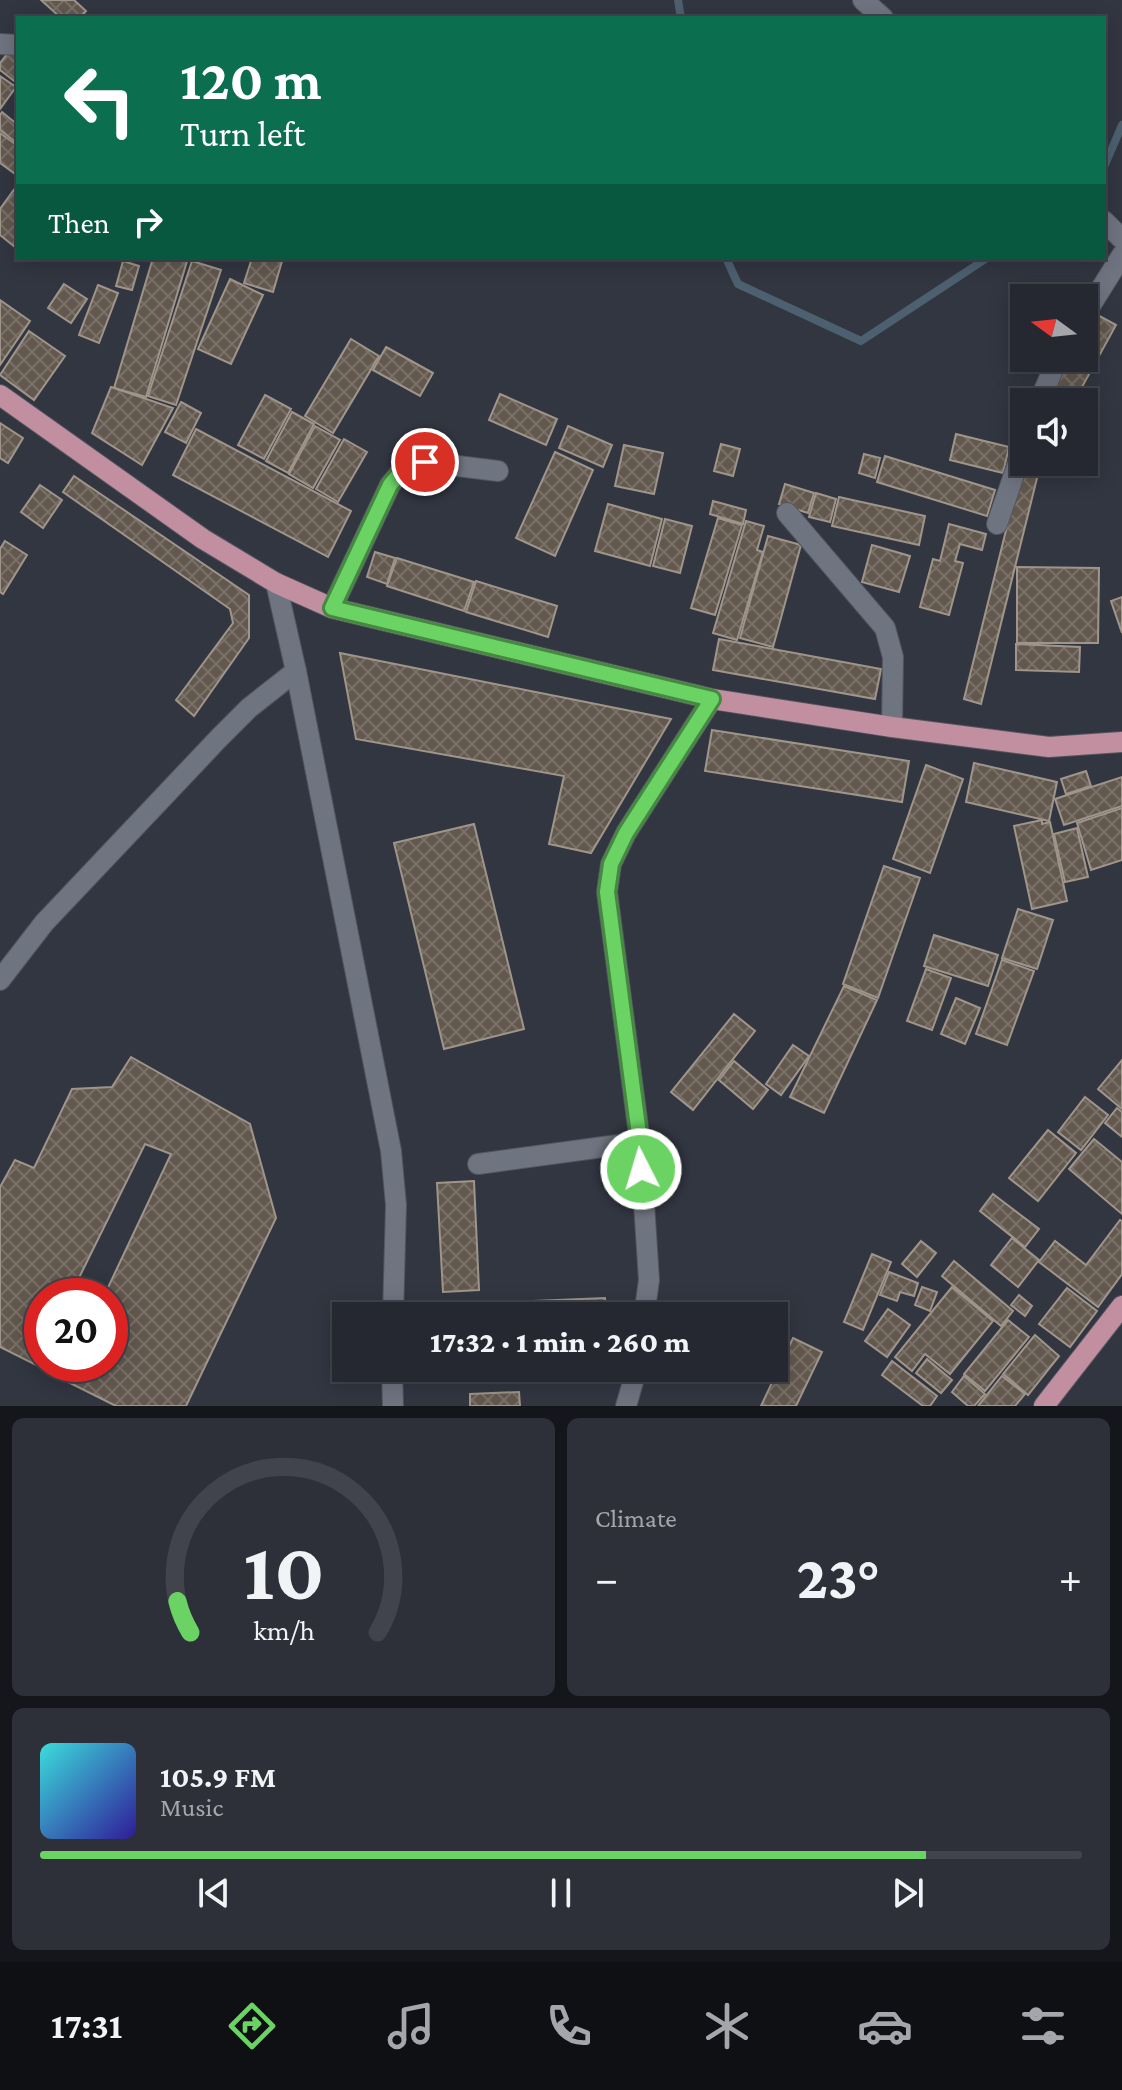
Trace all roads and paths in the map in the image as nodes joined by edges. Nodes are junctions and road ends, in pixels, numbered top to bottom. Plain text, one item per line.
1 (863, 0) edge
2 (881, 16) edge
3 (1106, 223) edge
4 (1122, 239) edge
5 (1122, 255) edge
6 (1098, 294) edge
7 (0, 395) edge
8 (498, 471) dead end
9 (1014, 476) edge
10 (787, 513) dead end
11 (997, 524) dead end
12 (276, 583) junction
13 (332, 608) junction
14 (296, 671) junction
15 (712, 699) junction
16 (892, 727) junction
17 (1122, 742) edge
18 (0, 980) edge
19 (640, 1142) junction
20 (478, 1164) dead end
21 (393, 1302) edge
22 (646, 1302) edge
23 (1122, 1306) edge
24 (392, 1382) edge
25 (633, 1382) edge
26 (393, 1406) edge
27 (626, 1406) edge
28 (1044, 1406) edge

1 - 2 street
3 - 4 street
5 - 6 street
7 - 12 main road
8 - 13 street
9 - 11 street
10 - 16 street
12 - 13 main road
12 - 14 street
13 - 15 main road
14 - 18 street
14 - 21 street
15 - 16 main road
15 - 19 street
16 - 17 main road
19 - 20 street
19 - 22 street
23 - 28 main road
24 - 26 street
25 - 27 street

